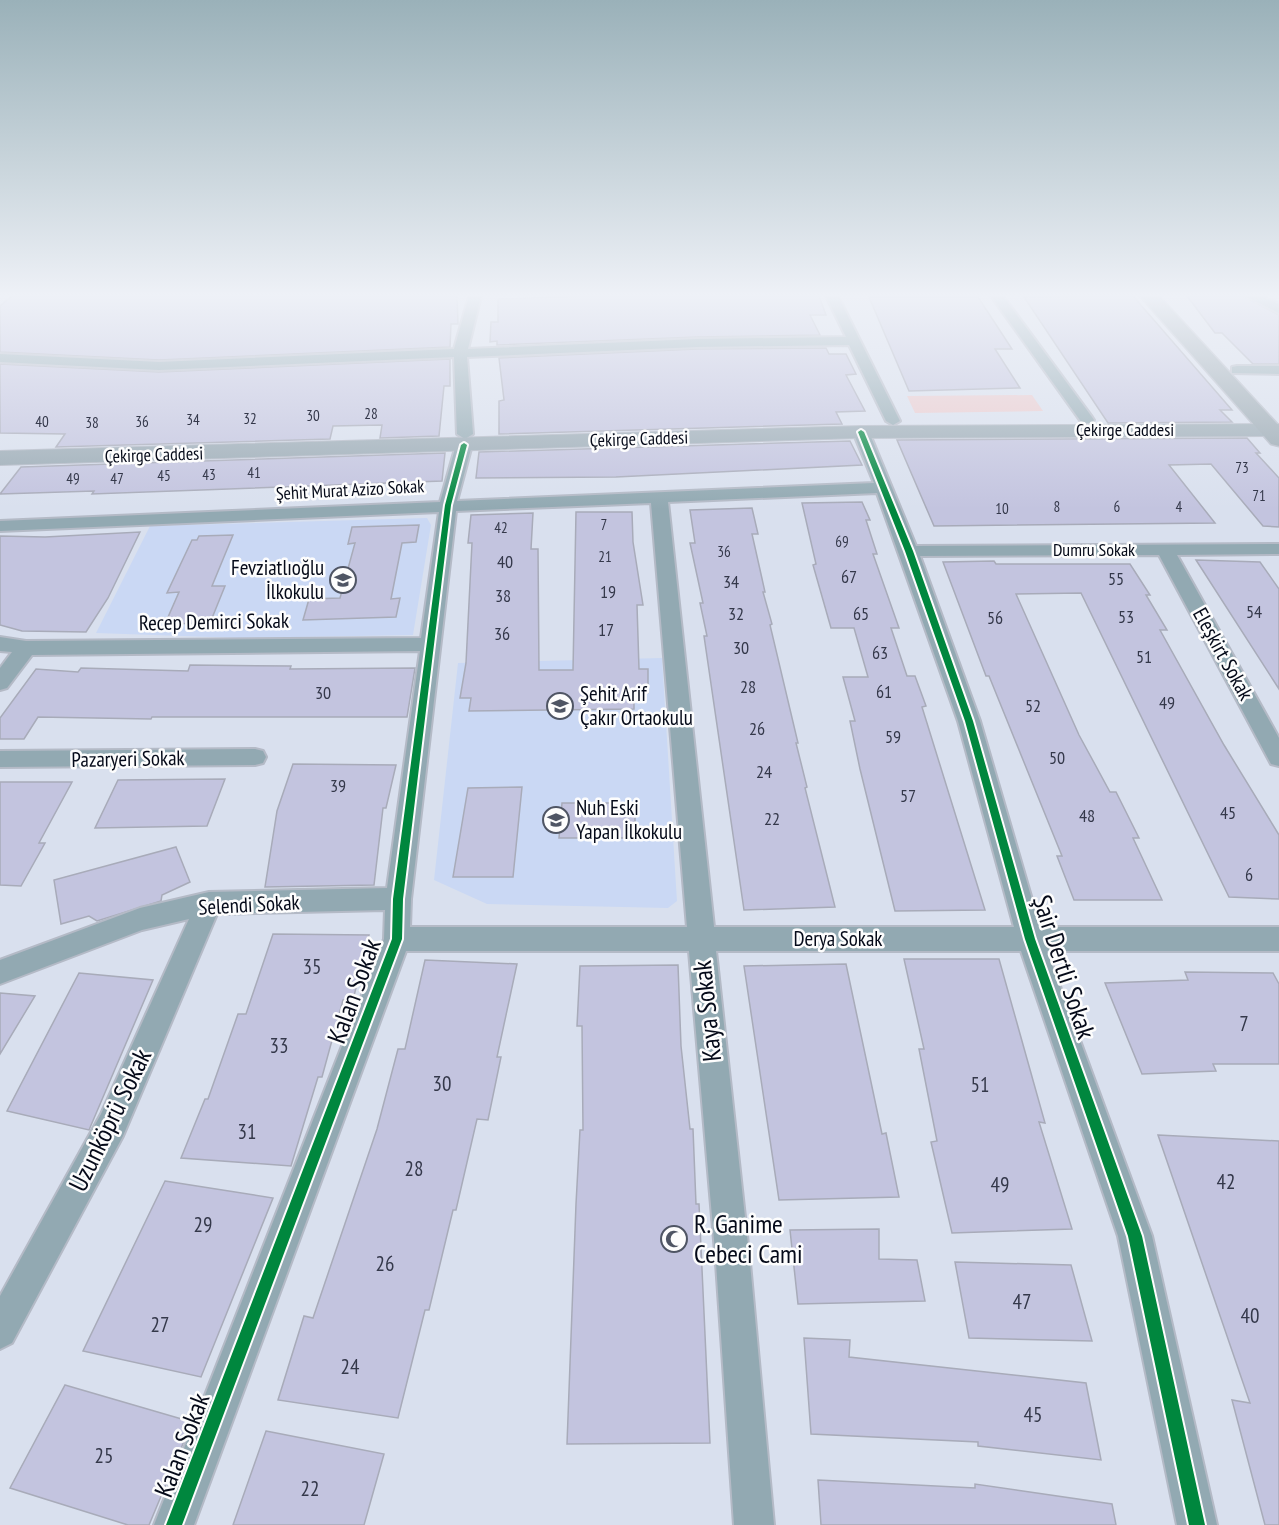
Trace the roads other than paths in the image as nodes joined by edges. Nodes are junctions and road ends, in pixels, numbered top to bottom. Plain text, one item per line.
1 (461, 367) edge
2 (867, 367) edge
3 (1049, 367) edge
4 (1219, 367) edge
5 (1234, 367) edge
6 (1237, 370) junction
7 (1279, 370) edge
8 (1087, 420) junction
9 (893, 421) junction
10 (1275, 425) edge
11 (861, 432) junction
12 (464, 440) junction
13 (2, 458) edge
14 (883, 488) junction
15 (659, 497) junction
16 (448, 505) junction
17 (0, 526) edge
18 (1279, 549) edge
19 (1165, 550) junction
20 (909, 551) junction
21 (0, 644) edge
22 (429, 644) junction
23 (26, 648) junction
24 (0, 683) edge
25 (255, 757) dead end
26 (1279, 758) edge
27 (0, 759) edge
28 (398, 899) junction
29 (209, 903) junction
30 (398, 939) junction
31 (700, 939) junction
32 (1030, 939) junction
33 (1279, 939) edge
34 (0, 972) edge
35 (0, 1331) edge
36 (174, 1525) edge
37 (754, 1525) edge
38 (1197, 1525) edge

1 - 12 street, Kalan Sokak
2 - 9 street
3 - 8 street
4 - 10 main road
5 - 6 main road
6 - 7 street
6 - 10 main road
8 - 9 main road, Çekirge Caddesi
8 - 10 main road, Çekirge Caddesi
9 - 12 main road, Çekirge Caddesi
10 - 11 main road, Çekirge Caddesi
11 - 12 main road, Çekirge Caddesi
11 - 14 street, Şair Dertli Sokak
12 - 13 main road, Çekirge Caddesi
12 - 16 street, Kalan Sokak
14 - 15 street, Şehit Murat Azizo Sokak
14 - 20 street, Şair Dertli Sokak
15 - 16 street, Şehit Murat Azizo Sokak
15 - 31 street, Kaya Sokak
16 - 17 street, Şehit Murat Azizo Sokak
16 - 22 street, Kalan Sokak
18 - 19 street, Dumru Sokak
19 - 20 street, Dumru Sokak
19 - 26 street, Eleşkirt Sokak
20 - 32 street, Şair Dertli Sokak
21 - 23 street, Recep Demirci Sokak
22 - 23 street, Recep Demirci Sokak
22 - 28 street, Kalan Sokak
23 - 24 street
25 - 27 street, Pazaryeri Sokak
28 - 29 street, Selendi Sokak
28 - 30 street, Kalan Sokak
29 - 34 street, Selendi Sokak
29 - 35 street, Uzunköprü Sokak
30 - 31 street, Derya Sokak
30 - 36 street, Kalan Sokak
31 - 32 street, Derya Sokak
31 - 37 street, Kaya Sokak
32 - 33 street, Derya Sokak
32 - 38 street, Şair Dertli Sokak

